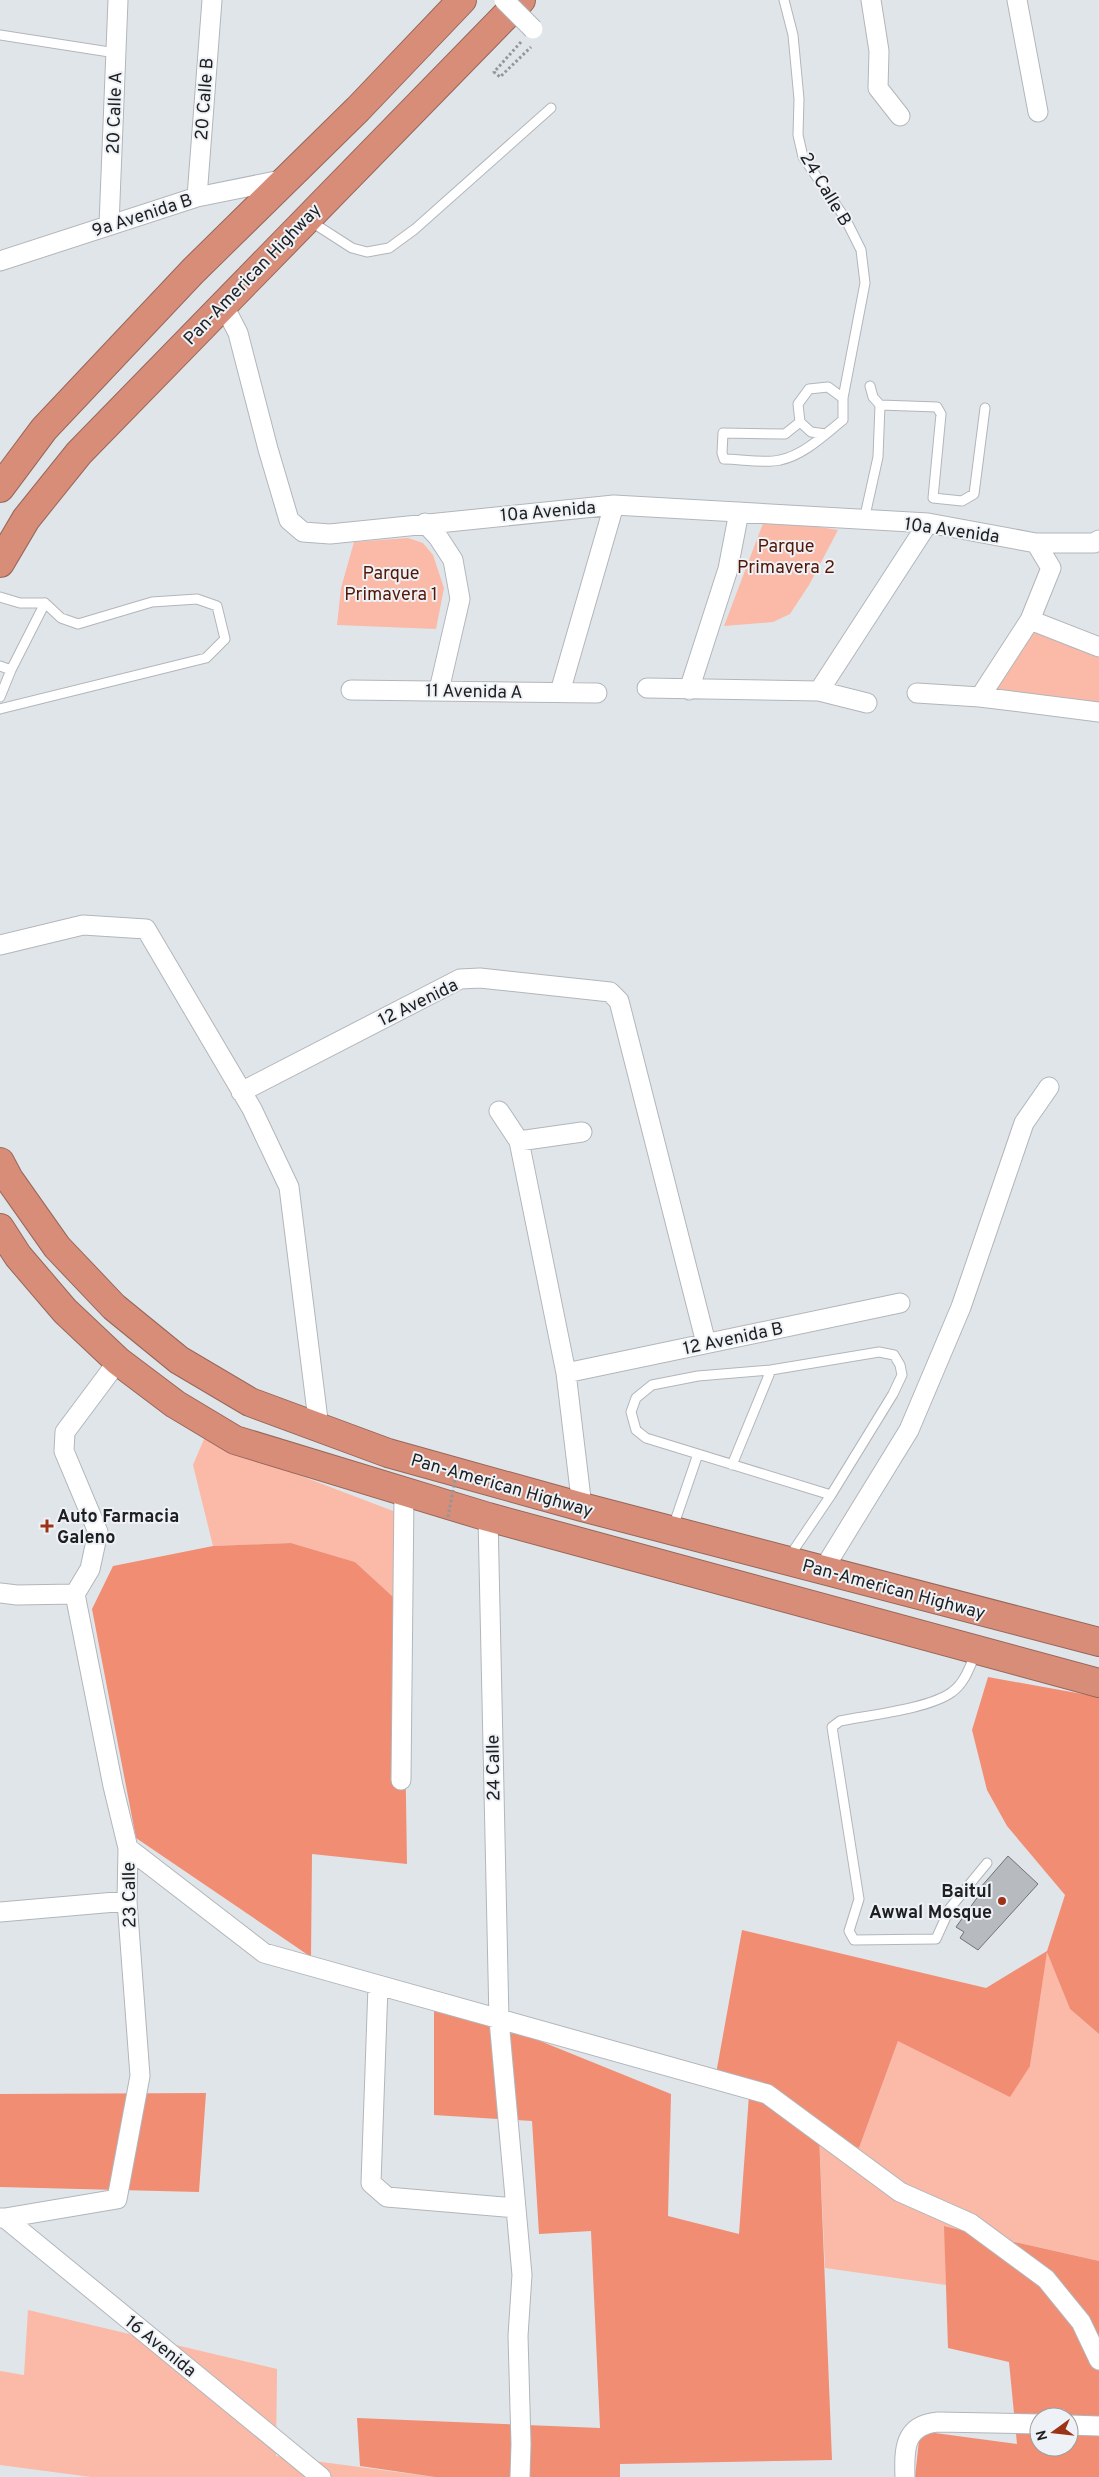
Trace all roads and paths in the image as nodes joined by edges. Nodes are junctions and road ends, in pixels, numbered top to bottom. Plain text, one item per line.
1 (118, 0) edge
2 (212, 0) edge
3 (462, 0) edge
4 (504, 0) edge
5 (521, 0) edge
6 (784, 0) edge
7 (871, 0) edge
8 (1017, 0) edge
9 (0, 35) edge
10 (532, 37) junction
11 (116, 54) junction
12 (551, 108) dead end
13 (358, 109) junction
14 (1038, 112) dead end
15 (900, 116) dead end
16 (287, 178) junction
17 (197, 197) junction
18 (312, 213) junction
19 (110, 225) junction
20 (0, 262) edge
21 (223, 304) junction
22 (870, 386) dead end
23 (843, 398) junction
24 (880, 405) junction
25 (985, 408) dead end
26 (800, 422) junction
27 (826, 434) junction
28 (0, 488) edge
29 (614, 505) junction
30 (739, 512) junction
31 (864, 520) junction
32 (425, 523) junction
33 (928, 523) junction
34 (1099, 540) edge
35 (1036, 543) junction
36 (0, 563) edge
37 (0, 597) edge
38 (45, 603) junction
39 (1030, 620) junction
40 (1099, 648) edge
41 (0, 666) edge
42 (11, 670) junction
43 (647, 688) dead end
44 (350, 690) dead end
45 (438, 690) junction
46 (689, 690) junction
47 (819, 691) junction
48 (560, 692) junction
49 (597, 693) dead end
50 (918, 693) dead end
51 (0, 697) edge
52 (980, 697) junction
53 (867, 703) dead end
54 (0, 709) edge
55 (1099, 712) edge
56 (0, 945) edge
57 (1049, 1087) dead end
58 (241, 1092) junction
59 (500, 1111) dead end
60 (582, 1132) dead end
61 (519, 1141) junction
62 (0, 1162) edge
63 (0, 1228) edge
64 (900, 1303) dead end
65 (706, 1343) junction
66 (118, 1361) junction
67 (771, 1370) junction
68 (566, 1372) junction
69 (319, 1428) junction
70 (698, 1454) junction
71 (458, 1464) dead end
72 (732, 1465) junction
73 (404, 1493) junction
74 (831, 1496) junction
75 (582, 1508) junction
76 (488, 1516) junction
77 (448, 1517) dead end
78 (672, 1531) junction
79 (786, 1561) junction
80 (823, 1570) junction
81 (0, 1593) edge
82 (75, 1594) junction
83 (1099, 1642) edge
84 (976, 1651) junction
85 (1099, 1684) edge
86 (401, 1780) dead end
87 (128, 1848) junction
88 (987, 1863) dead end
89 (127, 1901) junction
90 (0, 1912) edge
91 (378, 1986) junction
92 (498, 2020) junction
93 (516, 2208) junction
94 (2, 2218) edge
95 (1099, 2360) edge
96 (1029, 2424) edge
97 (1079, 2425) edge
98 (1099, 2426) edge
99 (321, 2477) edge
100 (520, 2477) edge
101 (905, 2477) edge

1 - 11 street, 20 Calle A
2 - 17 street, 20 Calle B
3 - 13 highway
4 - 10 street, bridge
5 - 18 highway, Pan-American Highway
6 - 23 lane, 24 Calle B
7 - 15 street
8 - 14 street
9 - 11 lane
10 - 10 path
11 - 19 street, 20 Calle A
12 - 18 lane
13 - 16 highway
13 - 18 highway
16 - 17 street, 9a Avenida B
16 - 28 highway
17 - 19 street, 9a Avenida B
18 - 21 highway, Pan-American Highway
19 - 20 street, 9a Avenida B
21 - 32 street, 10a Avenida
21 - 36 highway, Pan-American Highway
22 - 24 lane
23 - 26 lane
23 - 27 lane
24 - 25 lane
24 - 31 lane
26 - 27 lane
26 - 27 lane
29 - 30 street, 10a Avenida
29 - 32 street, 10a Avenida
29 - 48 street
30 - 31 street, 10a Avenida
30 - 46 street
31 - 33 street, 10a Avenida
32 - 45 street
33 - 35 street, 10a Avenida
33 - 47 street
34 - 35 street, 10a Avenida
35 - 39 street
37 - 38 lane
38 - 42 lane
38 - 54 lane
39 - 40 street
39 - 52 street
41 - 42 lane
42 - 51 lane
43 - 46 street
44 - 45 street, 11 Avenida A
45 - 48 street, 11 Avenida A
46 - 47 street
47 - 53 street
48 - 49 street, 11 Avenida A
50 - 52 street
52 - 55 street
56 - 58 street
57 - 80 street
58 - 65 street, 12 Avenida
58 - 69 street
59 - 61 street
60 - 61 street
61 - 68 street
62 - 69 highway, Pan-American Highway
63 - 66 highway, Pan-American Highway
64 - 65 street, 12 Avenida B
65 - 68 street, 12 Avenida B
66 - 73 highway, Pan-American Highway
66 - 82 street
67 - 70 lane
67 - 72 lane
67 - 74 lane
68 - 75 street
69 - 75 highway, Pan-American Highway
70 - 72 lane
70 - 78 lane
71 - 77 path, bridge
72 - 74 lane
73 - 76 highway, Pan-American Highway
73 - 86 street
74 - 79 lane
75 - 78 highway, Pan-American Highway
76 - 84 highway, Pan-American Highway
76 - 92 street, 24 Calle
78 - 79 highway, Pan-American Highway
79 - 80 highway, Pan-American Highway
80 - 83 highway, Pan-American Highway
81 - 82 street
82 - 87 street, 23 Calle
84 - 85 highway, Pan-American Highway
84 - 88 lane
87 - 89 street, 23 Calle
87 - 91 street
89 - 90 street
89 - 94 street, 23 Calle
91 - 92 street
91 - 93 street
92 - 93 street, 24 Calle
92 - 95 street
93 - 100 street, 24 Calle
94 - 99 street, 16 Avenida
96 - 101 street
97 - 98 street

